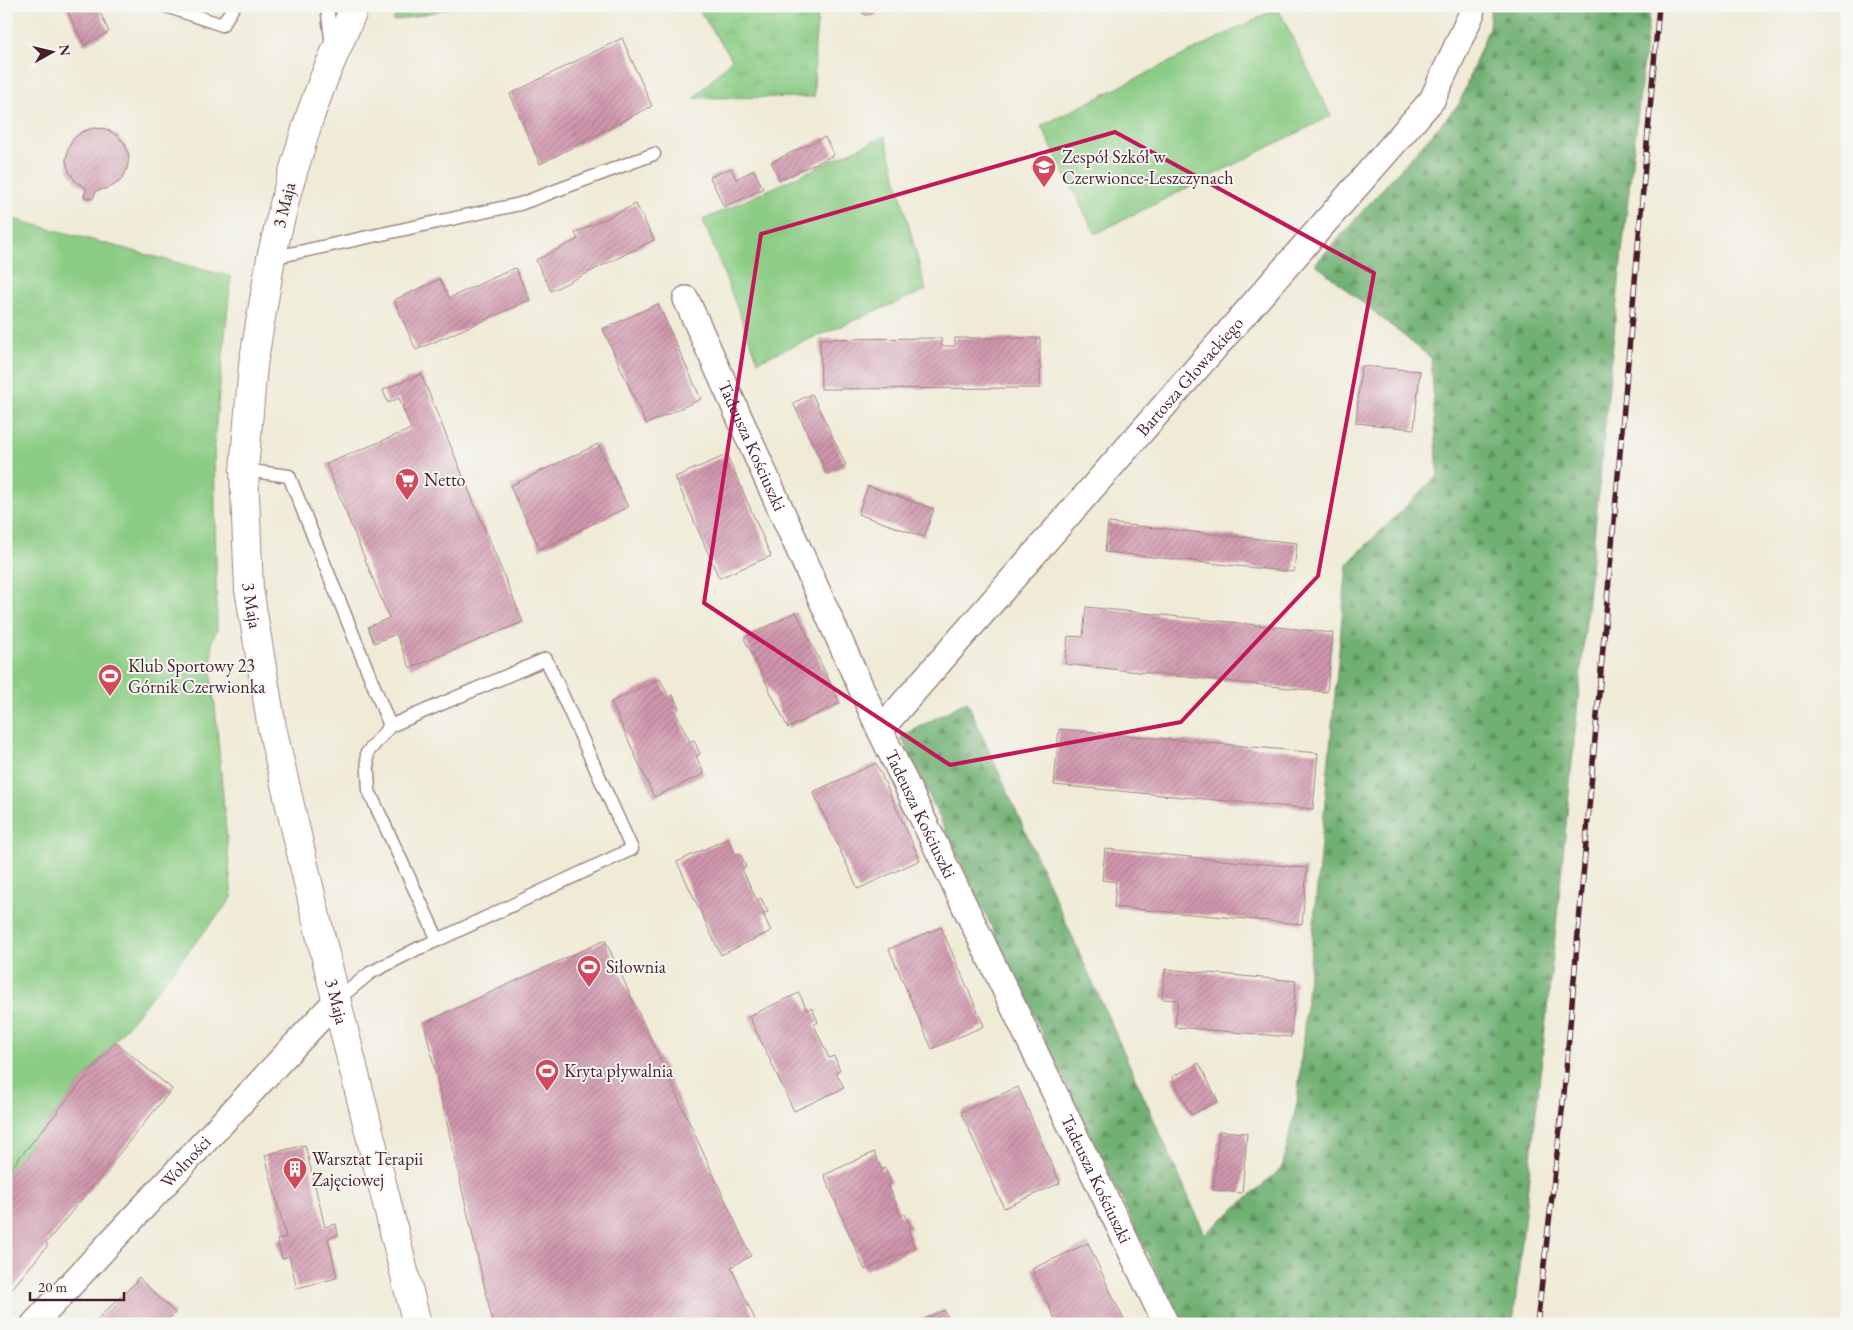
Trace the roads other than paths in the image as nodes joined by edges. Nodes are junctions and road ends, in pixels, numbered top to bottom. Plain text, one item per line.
1 (166, 6) edge
2 (234, 6) edge
3 (327, 6) edge
4 (355, 6) edge
5 (1472, 6) edge
6 (333, 55) junction
7 (654, 154) dead end
8 (271, 258) junction
9 (686, 299) dead end
10 (244, 470) junction
11 (390, 726) junction
12 (880, 730) junction
13 (438, 940) junction
14 (337, 1000) junction
15 (34, 1324) edge
16 (417, 1324) edge
17 (1166, 1324) edge

1 - 2 lane
3 - 6 lane
4 - 6 main road, 3 Maja
5 - 12 street, Bartosza Głowackiego
6 - 8 main road, 3 Maja
7 - 8 lane
8 - 10 main road, 3 Maja
9 - 12 street, Tadeusza Kościuszki
10 - 11 lane
10 - 14 main road, 3 Maja
11 - 13 lane
11 - 13 lane
12 - 17 street, Tadeusza Kościuszki
13 - 14 lane
14 - 15 street, Wolności
14 - 16 main road, 3 Maja

